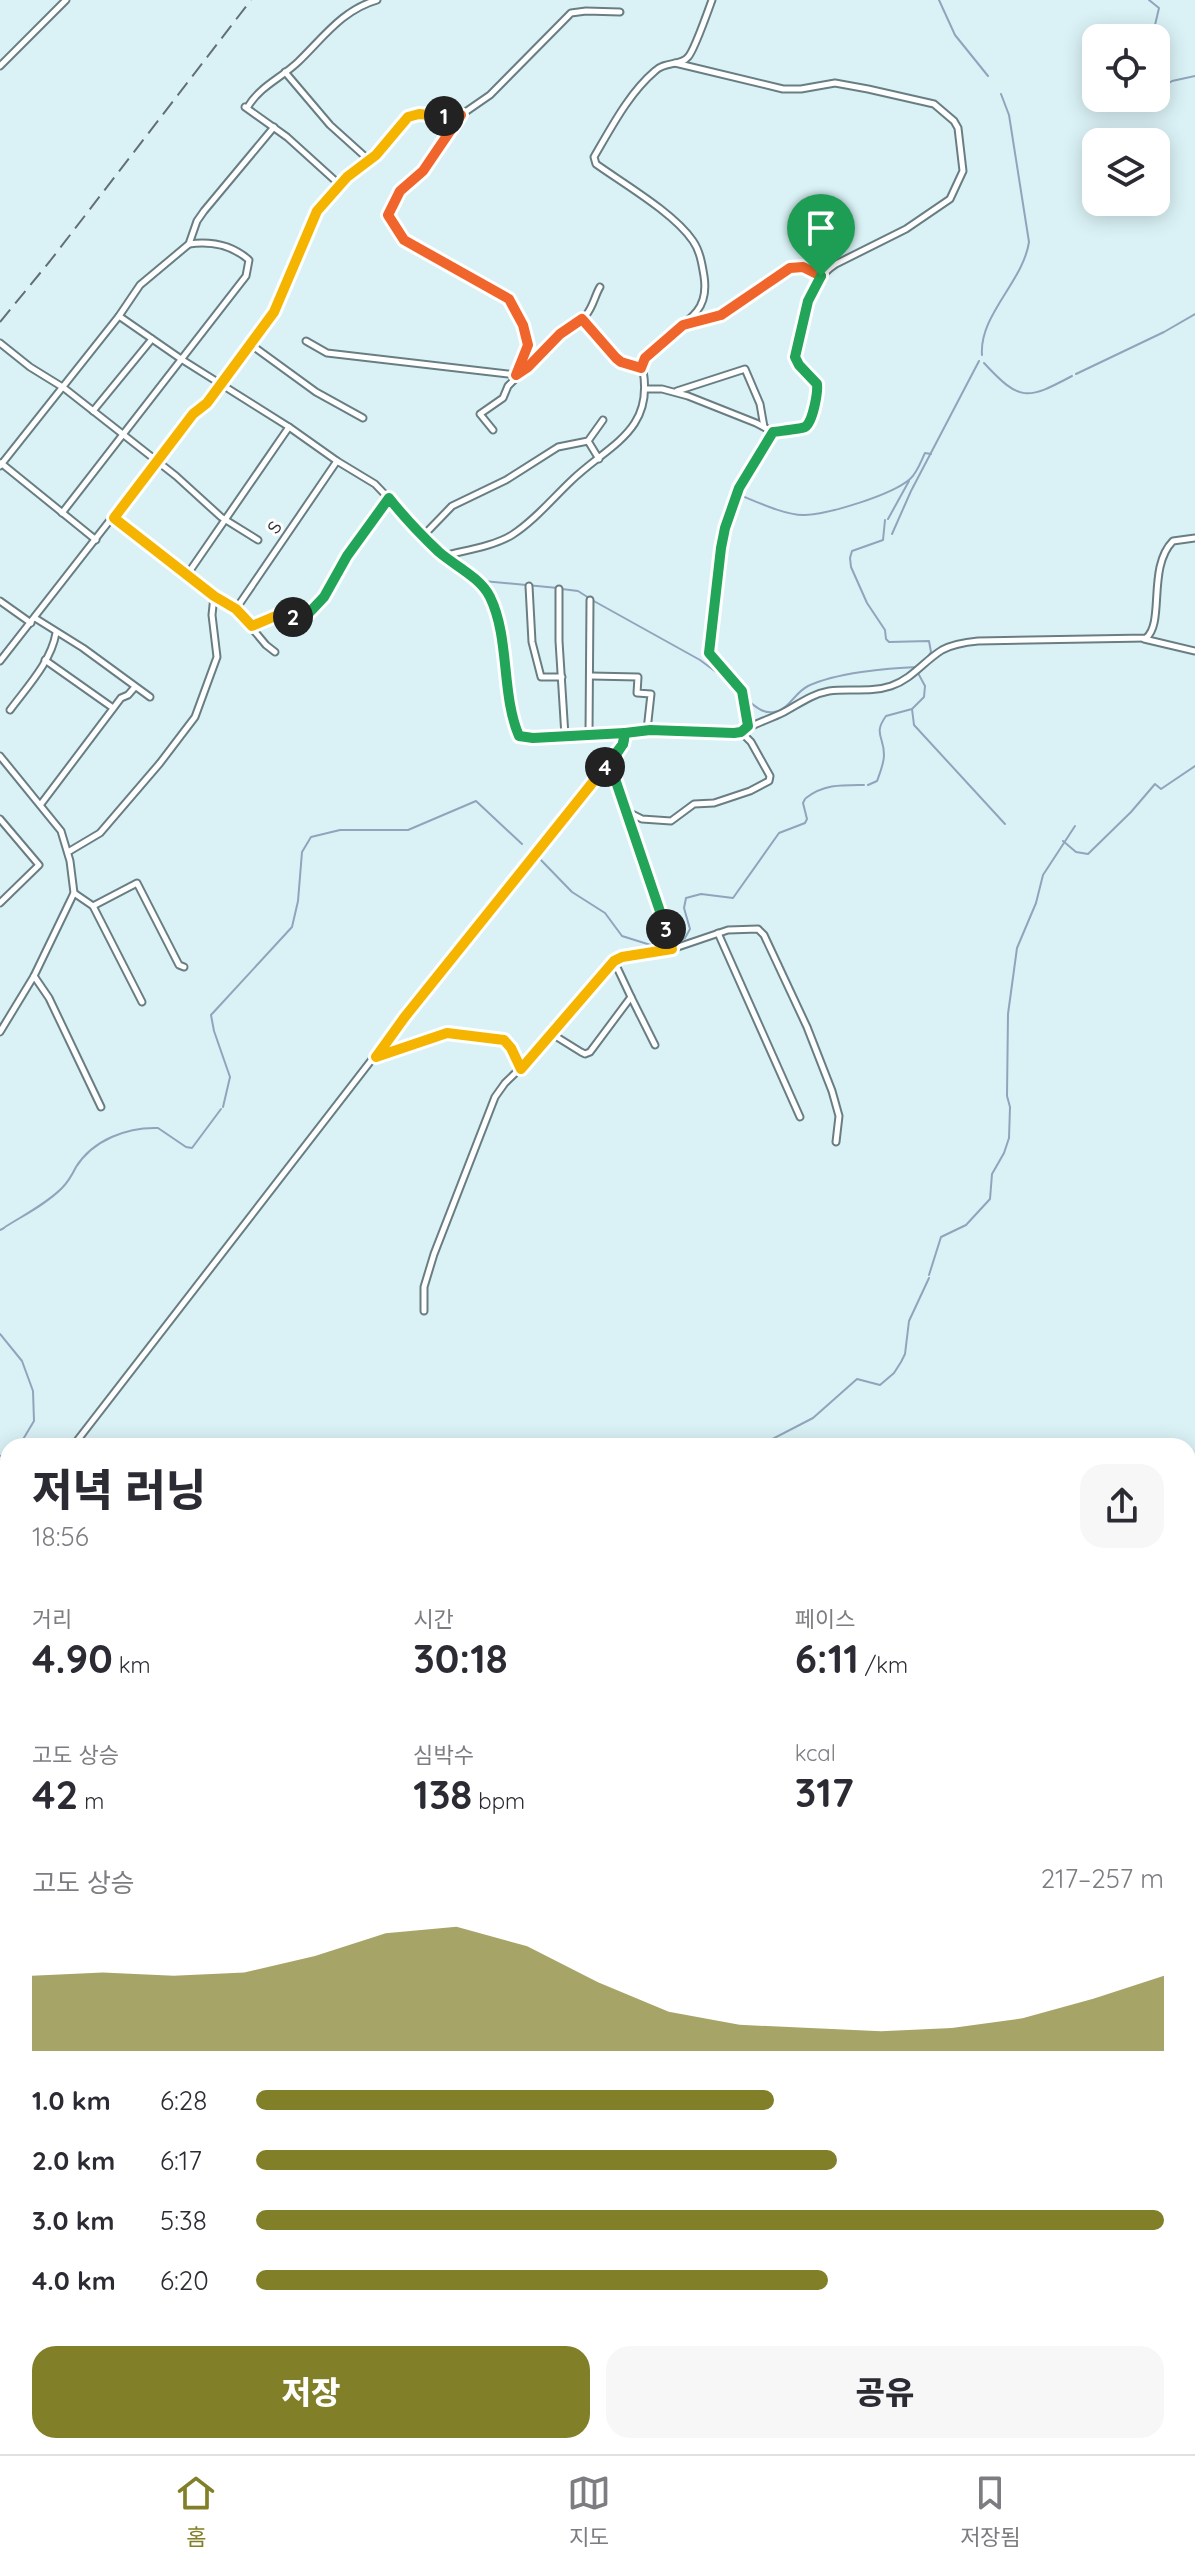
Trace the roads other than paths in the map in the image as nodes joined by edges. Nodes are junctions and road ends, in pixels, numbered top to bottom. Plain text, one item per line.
1 (66, 0) edge
2 (377, 0) edge
3 (712, 0) edge
4 (620, 12) dead end
5 (675, 63) junction
6 (0, 66) edge
7 (285, 72) junction
8 (461, 115) junction
9 (274, 127) junction
10 (370, 161) junction
11 (340, 185) junction
12 (189, 244) junction
13 (821, 276) junction
14 (600, 287) dead end
15 (119, 316) junction
16 (582, 319) junction
17 (683, 325) junction
18 (152, 339) junction
19 (306, 341) dead end
20 (0, 343) edge
21 (250, 344) junction
22 (181, 359) junction
23 (641, 368) junction
24 (516, 375) junction
25 (221, 383) junction
26 (64, 388) junction
27 (645, 389) junction
28 (676, 392) junction
29 (93, 411) junction
30 (363, 418) dead end
31 (603, 420) dead end
32 (289, 427) junction
33 (764, 427) junction
34 (493, 430) dead end
35 (773, 432) junction
36 (123, 435) junction
37 (588, 441) junction
38 (599, 459) junction
39 (157, 461) junction
40 (337, 461) junction
41 (1, 464) edge
42 (389, 498) junction
43 (62, 513) junction
44 (114, 518) junction
45 (227, 520) junction
46 (423, 536) junction
47 (1195, 538) edge
48 (96, 540) junction
49 (258, 540) dead end
50 (442, 554) junction
51 (187, 575) junction
52 (529, 586) dead end
53 (559, 589) dead end
54 (214, 596) junction
55 (590, 600) dead end
56 (0, 601) edge
57 (236, 609) junction
58 (33, 620) junction
59 (252, 626) junction
60 (56, 633) junction
61 (1143, 639) junction
62 (1195, 651) edge
63 (275, 652) dead end
64 (45, 660) junction
65 (0, 661) edge
66 (591, 676) junction
67 (562, 677) junction
68 (135, 687) junction
69 (150, 697) dead end
70 (113, 708) junction
71 (10, 710) dead end
72 (748, 726) junction
73 (647, 730) junction
74 (741, 732) junction
75 (625, 733) junction
76 (589, 734) junction
77 (565, 736) junction
78 (0, 756) edge
79 (610, 760) junction
80 (41, 804) junction
81 (628, 812) junction
82 (0, 819) edge
83 (68, 852) junction
84 (74, 893) junction
85 (0, 903) edge
86 (93, 906) junction
87 (718, 933) junction
88 (672, 949) junction
89 (614, 961) junction
90 (184, 967) dead end
91 (34, 976) junction
92 (631, 997) junction
93 (142, 1002) dead end
94 (0, 1032) edge
95 (552, 1034) junction
96 (655, 1045) dead end
97 (376, 1057) junction
98 (521, 1069) junction
99 (101, 1107) dead end
100 (800, 1117) dead end
101 (836, 1142) dead end
102 (424, 1311) dead end
103 (79, 1438) edge

1 - 6 street
2 - 7 street
3 - 5 street
4 - 8 street
5 - 13 street
5 - 17 street
7 - 9 street
7 - 10 street
8 - 10 street
8 - 24 street
9 - 11 street
9 - 12 street
10 - 11 street
11 - 21 street
12 - 15 street
12 - 22 street
13 - 17 street
13 - 35 street
14 - 16 street
15 - 18 street
15 - 26 street
16 - 23 street
16 - 24 street
17 - 23 street
18 - 22 street
18 - 29 street
19 - 24 street
20 - 26 street
21 - 25 street
21 - 30 street
22 - 25 street
22 - 36 street
23 - 27 street
24 - 34 street
25 - 32 street
25 - 39 street
26 - 29 street
26 - 41 street
27 - 28 street
27 - 38 street
28 - 33 street
28 - 33 street
29 - 36 street
31 - 37 street
32 - 40 street
32 - 45 street
33 - 35 street
35 - 72 street
36 - 39 street
36 - 43 street
37 - 38 street
37 - 46 street
38 - 50 street
39 - 44 street
39 - 45 street
40 - 42 street
40 - 57 street, s
41 - 43 street
42 - 46 street
42 - 59 street
43 - 48 street
44 - 48 street
44 - 51 street
45 - 49 street
45 - 51 street
46 - 50 street
47 - 61 street
48 - 58 street
50 - 77 street
51 - 54 street
52 - 67 street
53 - 67 street
54 - 57 street
54 - 83 street
55 - 66 street
56 - 58 street
57 - 59 street
58 - 60 street
58 - 65 street
59 - 63 street
60 - 64 street
60 - 68 street
61 - 62 street
61 - 72 street
64 - 70 street
64 - 71 street
66 - 73 street
66 - 76 street
67 - 77 street
68 - 69 street
68 - 70 street
70 - 80 street
72 - 74 street
73 - 74 street
73 - 75 street
74 - 81 street
75 - 76 street
75 - 79 street
76 - 77 street
78 - 80 street
79 - 81 street
79 - 97 street
80 - 83 street
81 - 88 street
82 - 85 street
83 - 84 street
84 - 86 street
84 - 91 street
86 - 90 street
86 - 93 street
87 - 88 street
87 - 100 street
87 - 101 street
88 - 89 street
89 - 92 street
89 - 95 street
91 - 94 street
91 - 99 street
92 - 95 street
92 - 96 street
95 - 98 street
97 - 98 street
97 - 103 street
98 - 102 street

